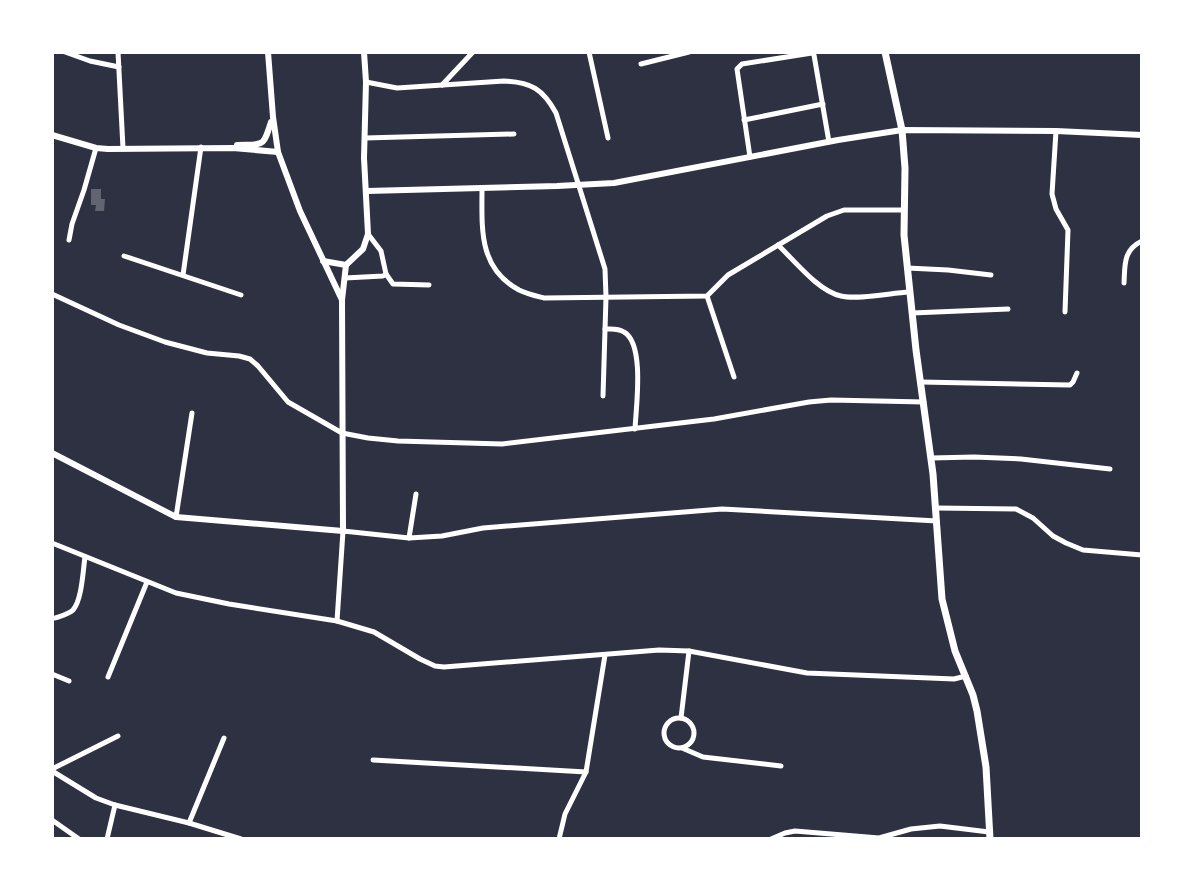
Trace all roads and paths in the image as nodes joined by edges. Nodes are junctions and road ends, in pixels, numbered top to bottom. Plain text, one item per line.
1 (65, 52) edge
2 (118, 52) edge
3 (268, 52) edge
4 (364, 52) edge
5 (473, 52) edge
6 (589, 52) edge
7 (689, 52) edge
8 (885, 52) edge
9 (641, 64) dead end
10 (119, 67) junction
11 (366, 82) junction
12 (442, 85) junction
13 (823, 104) junction
14 (273, 117) junction
15 (744, 120) junction
16 (902, 130) junction
17 (1056, 131) junction
18 (514, 134) dead end
19 (52, 135) edge
20 (1142, 135) edge
21 (365, 138) junction
22 (608, 138) dead end
23 (829, 142) junction
24 (201, 147) junction
25 (99, 148) junction
26 (123, 149) junction
27 (278, 152) junction
28 (750, 157) junction
29 (579, 185) junction
30 (482, 188) junction
31 (367, 191) junction
32 (903, 210) junction
33 (368, 234) junction
34 (69, 240) dead end
35 (1142, 241) edge
36 (778, 245) junction
37 (124, 256) dead end
38 (323, 261) junction
39 (346, 265) junction
40 (907, 268) junction
41 (386, 274) junction
42 (183, 275) junction
43 (991, 275) dead end
44 (345, 278) junction
45 (1124, 283) dead end
46 (429, 285) dead end
47 (909, 292) junction
48 (52, 294) edge
49 (241, 295) dead end
50 (707, 296) junction
51 (606, 297) junction
52 (342, 300) junction
53 (1008, 309) dead end
54 (1065, 312) dead end
55 (912, 313) junction
56 (605, 329) junction
57 (1077, 373) dead end
58 (734, 377) dead end
59 (921, 382) junction
60 (603, 396) dead end
61 (924, 402) junction
62 (192, 413) dead end
63 (635, 429) junction
64 (342, 433) junction
65 (52, 453) edge
66 (931, 458) junction
67 (1110, 469) dead end
68 (416, 494) dead end
69 (936, 508) junction
70 (176, 517) junction
71 (937, 521) junction
72 (343, 531) junction
73 (409, 538) junction
74 (52, 543) edge
75 (1142, 555) edge
76 (85, 557) junction
77 (147, 582) junction
78 (55, 618) dead end
79 (337, 621) junction
80 (689, 651) junction
81 (605, 655) junction
82 (52, 674) edge
83 (966, 676) junction
84 (108, 677) dead end
85 (69, 681) dead end
86 (681, 718) junction
87 (118, 736) dead end
88 (224, 738) dead end
89 (682, 748) junction
90 (373, 760) dead end
91 (781, 766) dead end
92 (52, 770) edge
93 (586, 772) junction
94 (115, 805) junction
95 (52, 820) edge
96 (189, 823) junction
97 (990, 836) edge
98 (79, 839) edge
99 (107, 839) edge
100 (241, 839) edge
101 (559, 839) edge
102 (771, 839) edge

1 - 10 street
2 - 10 street
3 - 14 street
4 - 11 street
5 - 12 street
6 - 22 street
7 - 9 street
8 - 16 main road
10 - 26 street
11 - 12 street
11 - 21 street
12 - 29 street
13 - 15 street
13 - 15 street
13 - 23 street
14 - 24 street
14 - 27 street
15 - 28 street
16 - 17 street
16 - 23 street
16 - 32 main road
17 - 20 street
17 - 54 street
18 - 21 street
19 - 25 street
21 - 31 street
23 - 28 street
24 - 26 street
24 - 27 street
24 - 42 street
25 - 26 street
25 - 34 street
27 - 38 street
28 - 29 street
29 - 30 street
29 - 51 street
30 - 31 street
30 - 51 street
31 - 33 street
32 - 36 street
32 - 40 main road
33 - 39 street
33 - 41 street
35 - 45 street
36 - 47 street
36 - 50 street
37 - 42 street
38 - 39 street
38 - 52 street
39 - 44 street
40 - 43 street
40 - 47 main road
41 - 44 street
41 - 46 street
42 - 49 street
44 - 52 street
47 - 55 main road
48 - 64 street
50 - 51 street
50 - 58 street
51 - 56 street
52 - 64 street
53 - 55 street
55 - 59 main road
56 - 60 street
56 - 63 street
57 - 59 street
59 - 61 main road
61 - 63 street
61 - 66 main road
62 - 70 street
63 - 64 street
64 - 72 street
65 - 70 street
66 - 67 street
66 - 69 main road
68 - 73 street
69 - 71 main road
69 - 75 street
70 - 72 street
71 - 73 street
71 - 83 main road
72 - 73 street
72 - 79 street
74 - 76 street
76 - 77 street
76 - 78 street
77 - 79 street
77 - 84 street
79 - 81 street
80 - 81 street
80 - 83 street
80 - 86 street
81 - 93 street
82 - 85 street
83 - 97 main road
86 - 89 street
86 - 89 street
87 - 92 street
88 - 96 street
89 - 91 street
90 - 93 street
92 - 94 street
93 - 101 street
94 - 96 street
94 - 99 street
95 - 98 street
96 - 100 street
97 - 102 street

